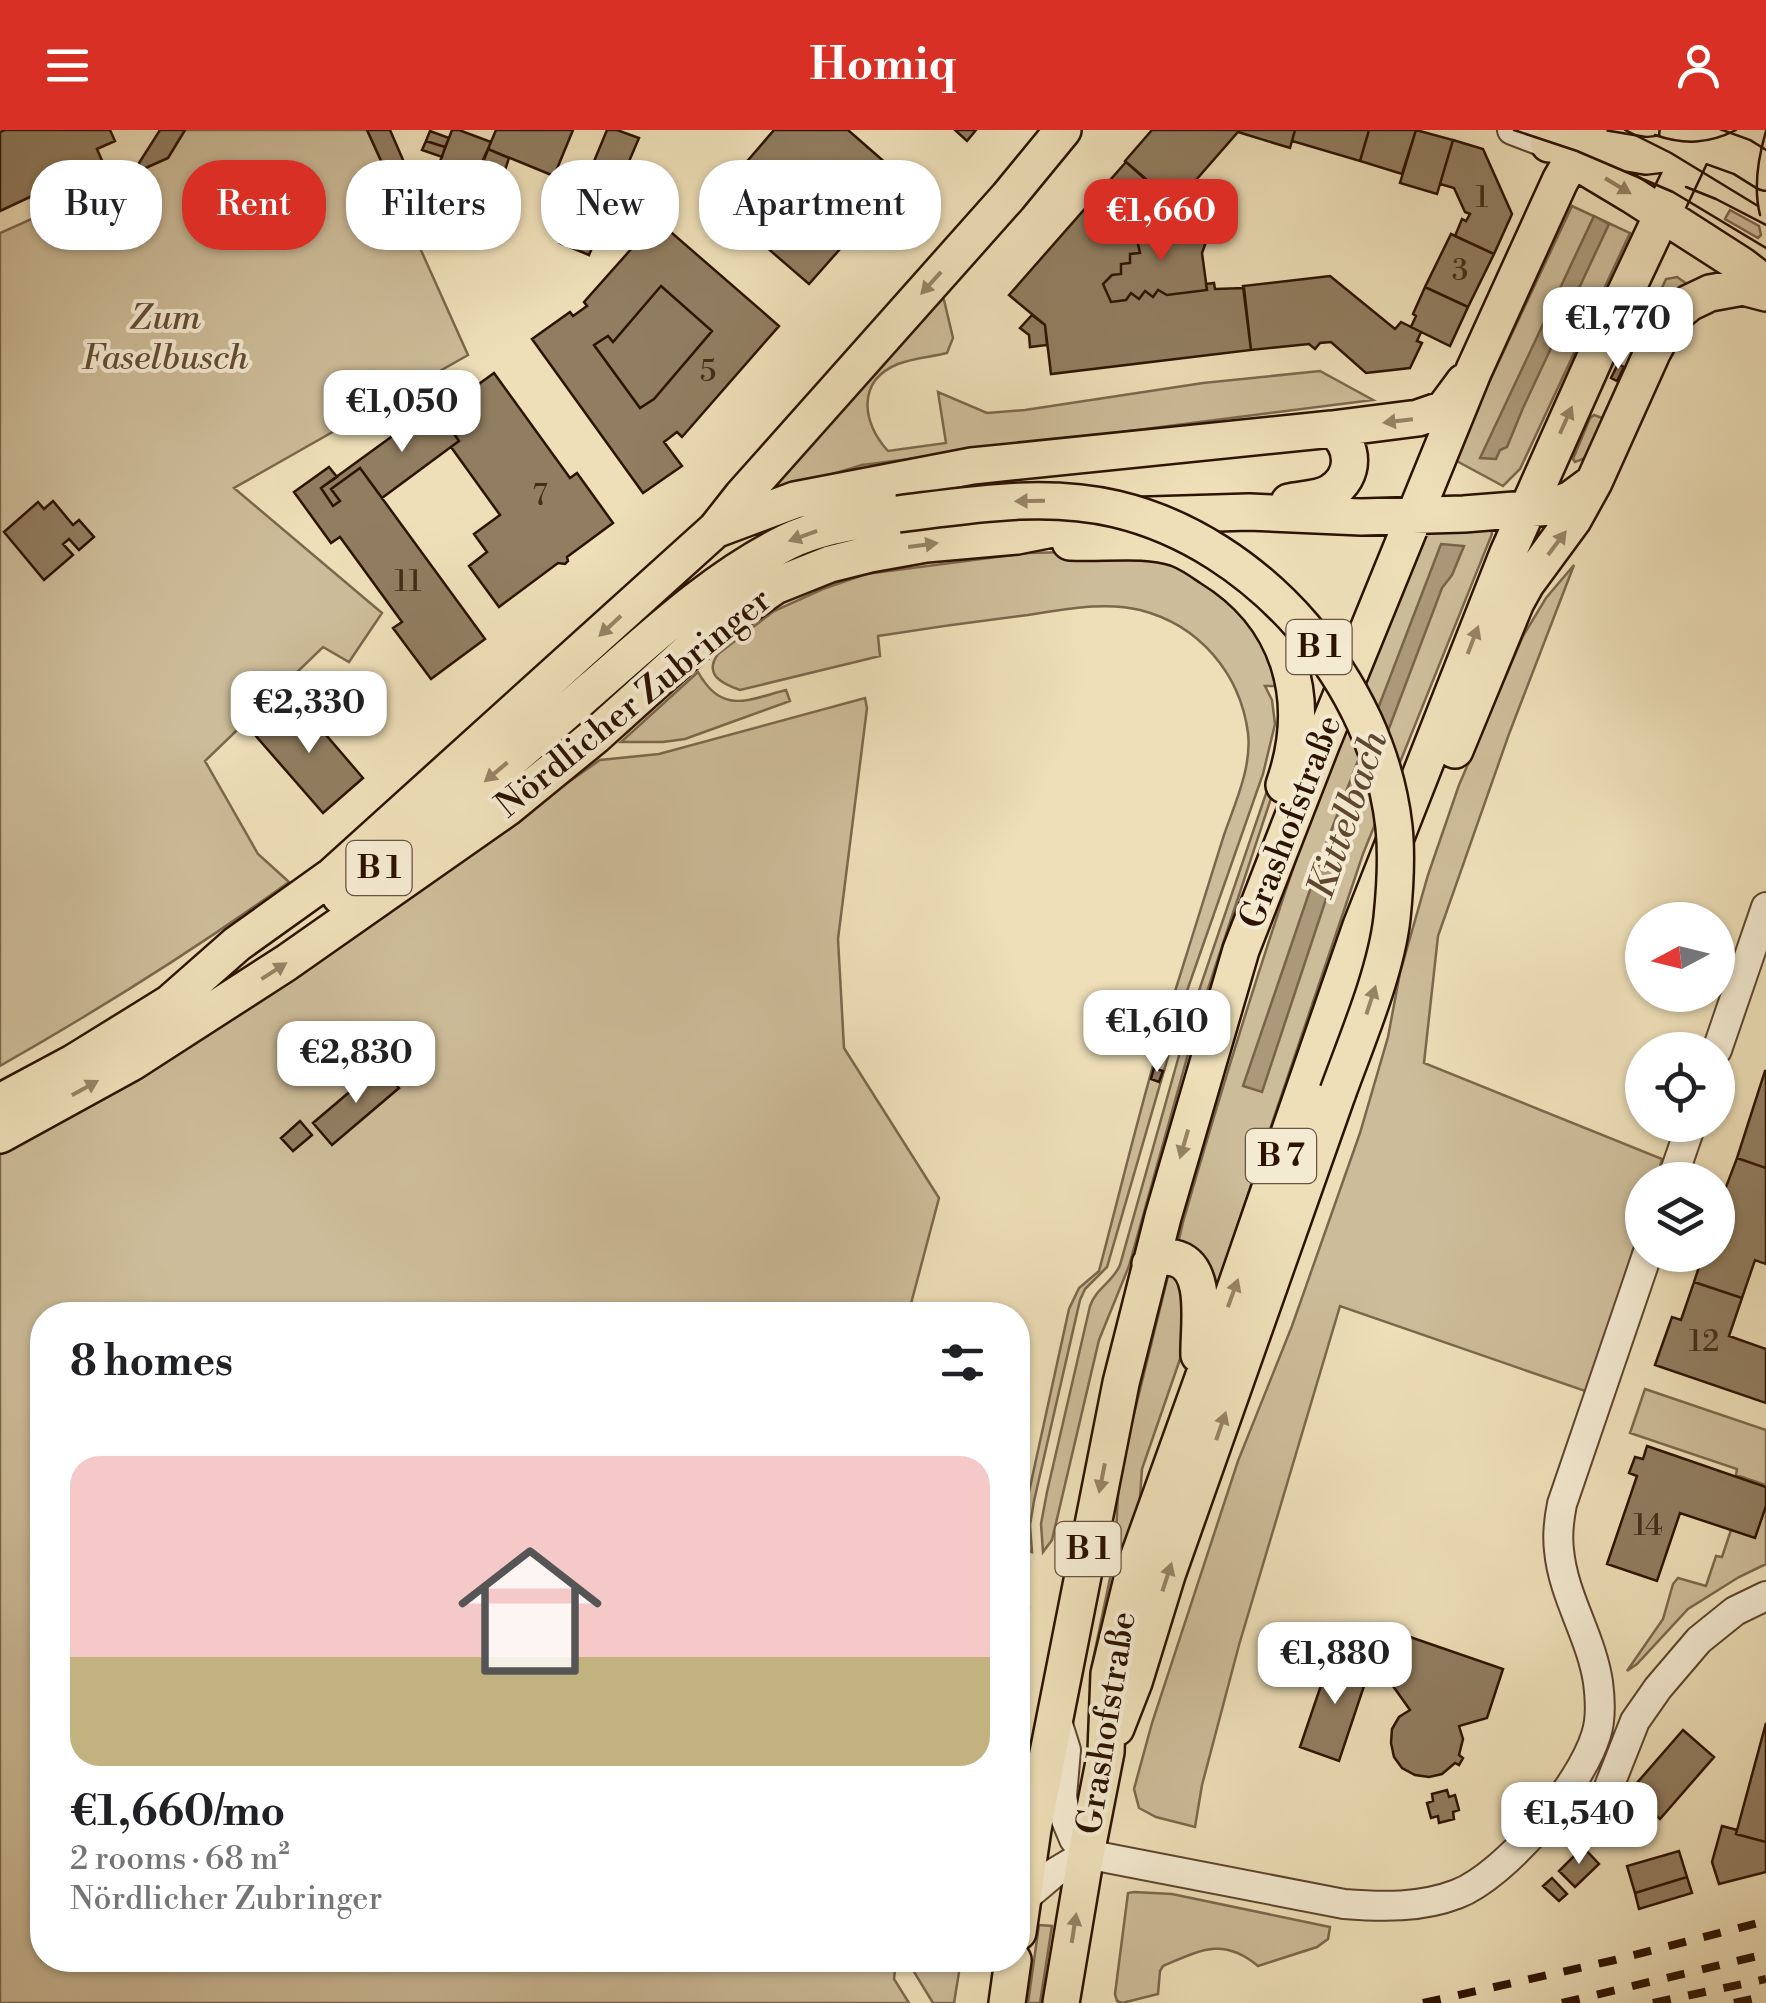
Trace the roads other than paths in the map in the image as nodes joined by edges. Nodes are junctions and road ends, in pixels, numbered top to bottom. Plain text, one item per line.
1 (1063, 130) edge
2 (1512, 130) edge
3 (1689, 134) edge
4 (1573, 145) edge
5 (1766, 172) edge
6 (1662, 215) junction
7 (1766, 284) edge
8 (1766, 293) edge
9 (1474, 370) junction
10 (1332, 430) junction
11 (1594, 482) junction
12 (1514, 510) junction
13 (1249, 512) junction
14 (1420, 516) junction
15 (716, 529) junction
16 (1017, 536) junction
17 (1766, 907) edge
18 (1361, 926) junction
19 (1241, 950) junction
20 (170, 1004) junction
21 (1723, 1032) edge
22 (0, 1102) edge
23 (0, 1135) edge
24 (1150, 1264) junction
25 (1640, 1272) edge
26 (1199, 1385) junction
27 (1766, 1596) edge
28 (1055, 1716) junction
29 (1106, 1752) junction
30 (1602, 1807) dead end
31 (1030, 1844) edge
32 (1086, 1854) junction
33 (1030, 1903) edge
34 (1011, 1972) edge
35 (1007, 2003) edge
36 (1062, 2003) edge

1 -> 15 main road, Nördlicher Zubringer
2 - 4 street
3 - 4 main road
3 - 5 main road
3 - 6 main road, Grashofstraße / B 7
4 -> 6 main road
4 - 9 main road, Grashofstraße
6 - 7 main road
12 -> 6 main road, Grashofstraße / B 7
8 - 11 main road
9 -> 10 main road, Nördlicher Zubringer
9 - 14 main road, Grashofstraße
10 - 13 main road
10 - 15 main road, Nördlicher Zubringer
11 - 12 main road, Nördlicher Zubringer
18 -> 11 main road
12 - 14 main road, Nördlicher Zubringer
18 -> 12 main road, Grashofstraße / B 7
13 - 14 main road, Nördlicher Zubringer
13 - 16 main road, Nördlicher Zubringer
14 - 19 main road, Grashofstraße
15 -> 20 main road, Nördlicher Zubringer / B 1
16 - 19 main road, B 1
23 -> 16 main road, Nördlicher Zubringer / B 1
17 - 21 street
26 -> 18 main road, Grashofstraße / B 7
19 -> 24 main road, Grashofstraße / B 1
20 - 22 main road, Nördlicher Zubringer / B 1
29 -> 20 main road, B 1, bridge
24 - 26 main road
24 -> 28 main road, Grashofstraße / B 1
25 - 32 street
26 - 29 main road, Grashofstraße / B 7
27 - 30 street
28 - 31 main road, Grashofstraße / B 1
28 - 32 street
29 - 32 main road, Grashofstraße / B 7
32 - 33 street
36 -> 32 main road, B 7
34 - 35 main road

